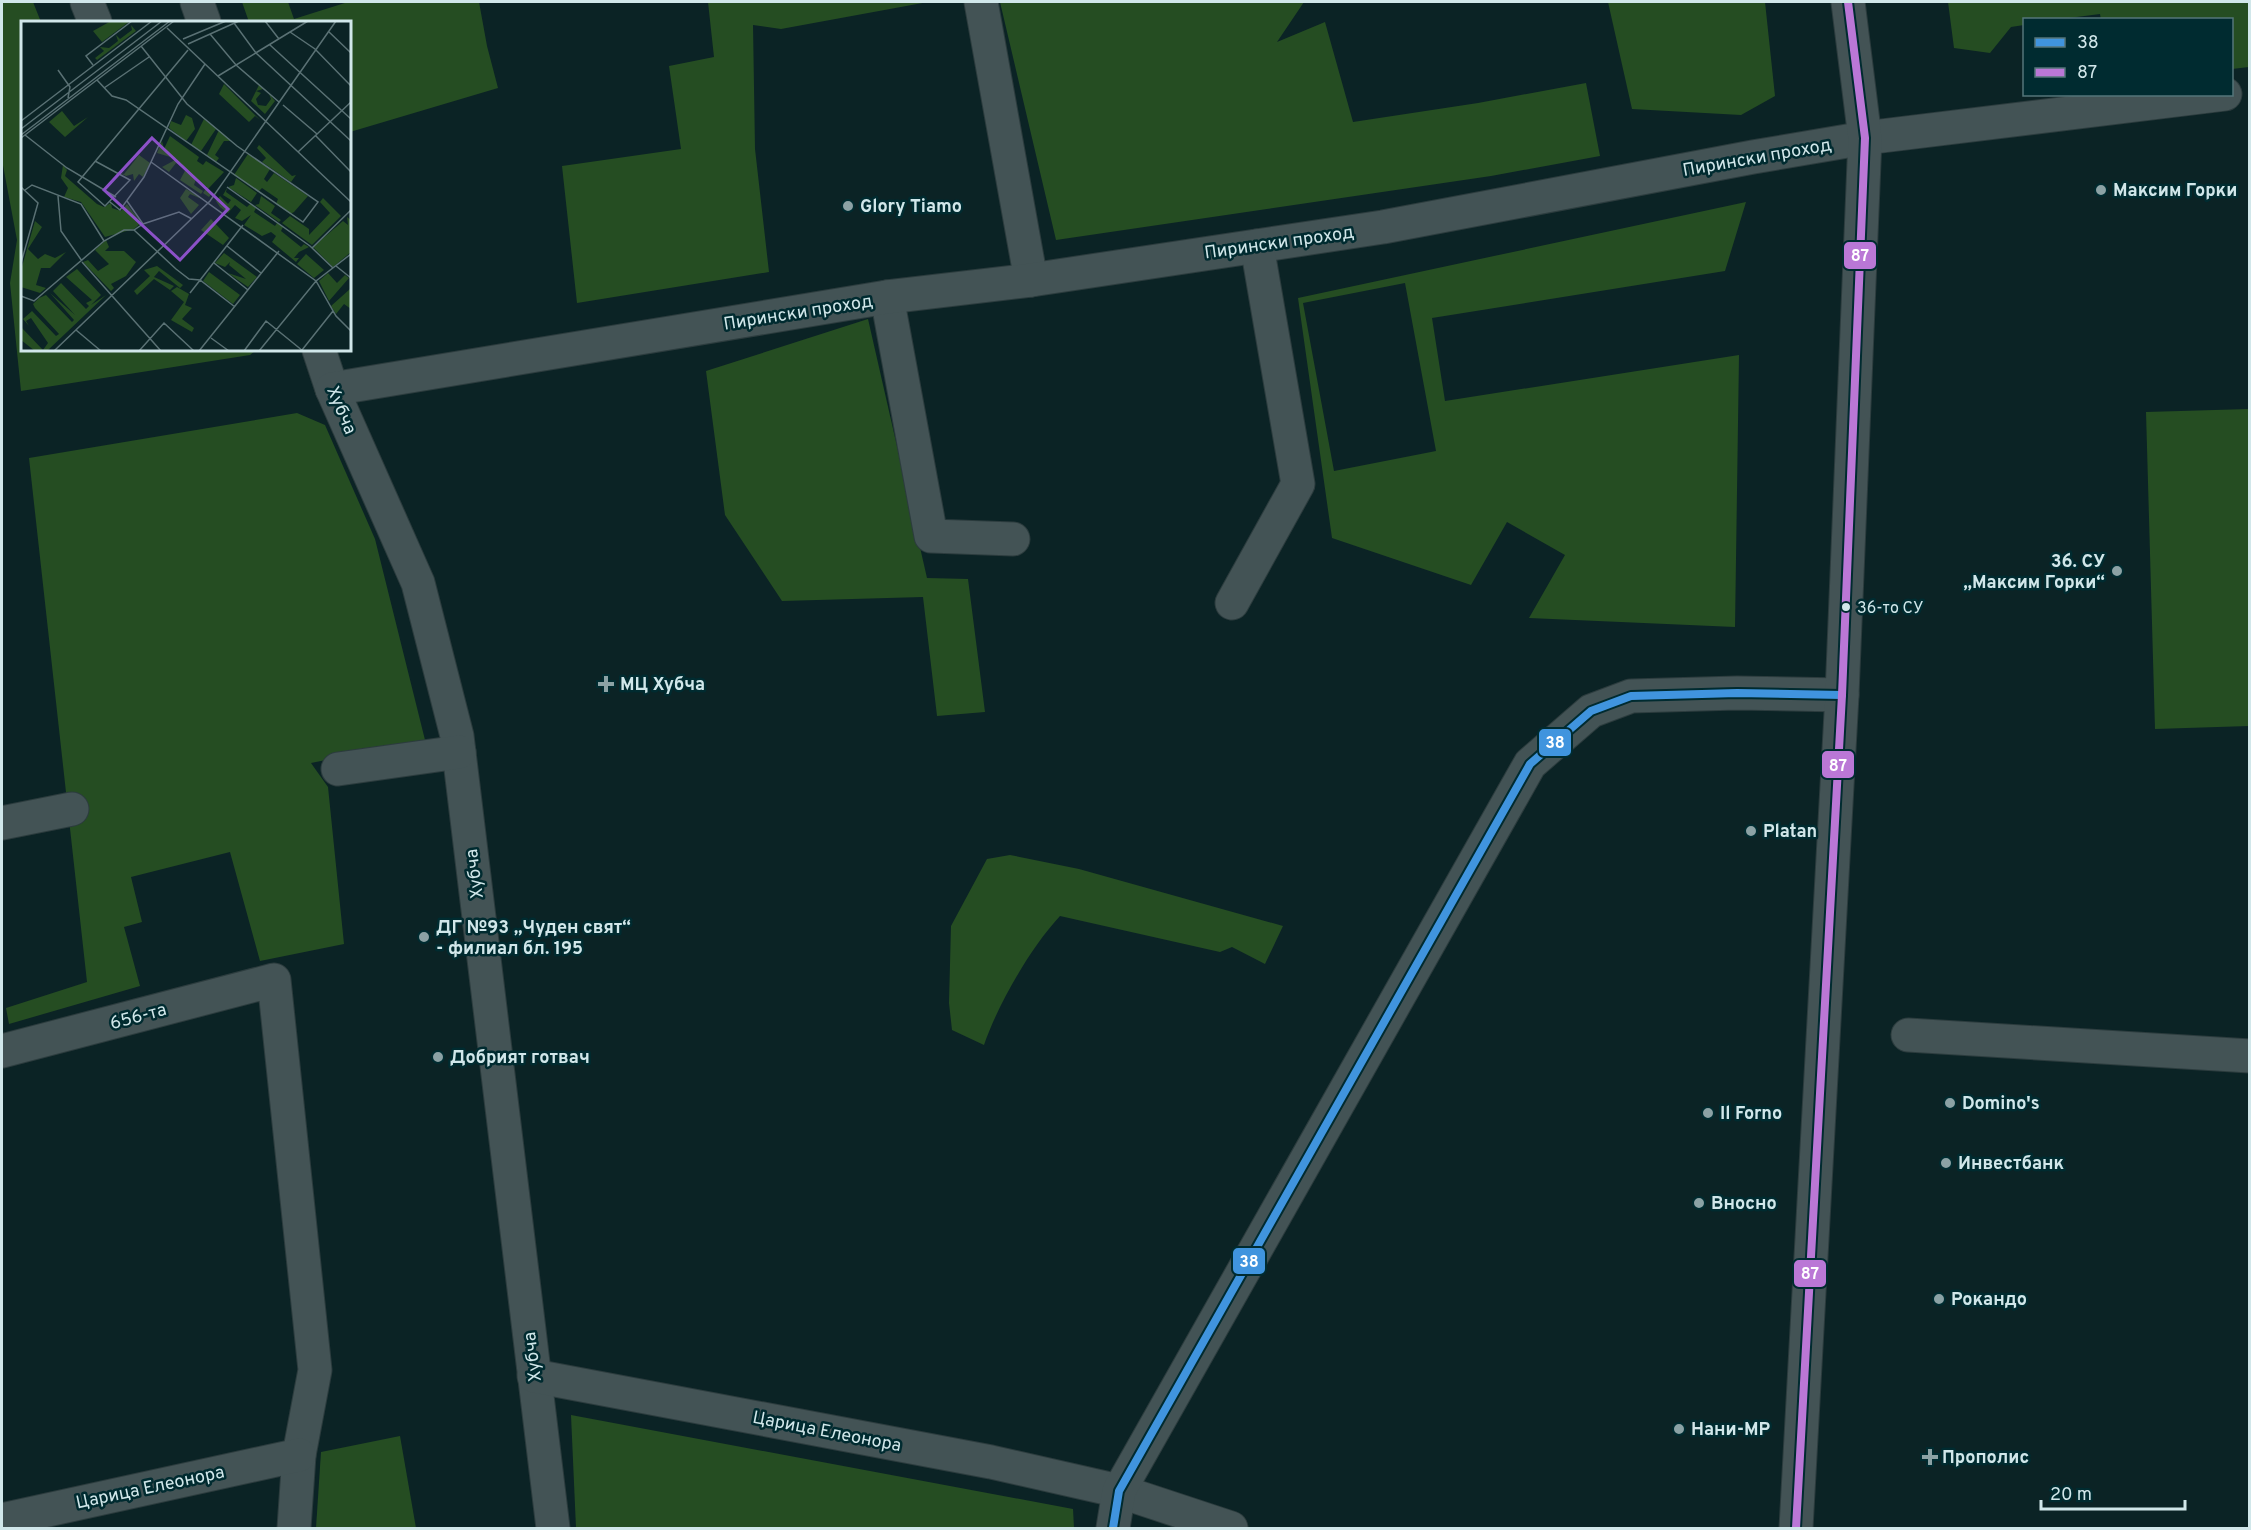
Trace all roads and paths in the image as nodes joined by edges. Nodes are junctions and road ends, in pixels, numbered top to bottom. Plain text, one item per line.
1 (87, 2) edge
2 (197, 2) edge
3 (981, 2) edge
4 (1848, 2) edge
5 (95, 21) edge
6 (204, 21) edge
7 (2250, 92) edge
8 (2233, 94) edge
9 (2209, 96) edge
10 (1865, 138) junction
11 (1257, 246) junction
12 (1031, 280) junction
13 (887, 297) junction
14 (319, 351) edge
15 (332, 388) junction
16 (1013, 539) dead end
17 (1233, 603) dead end
18 (1842, 695) junction
19 (459, 752) junction
20 (338, 769) dead end
21 (72, 809) dead end
22 (2, 824) edge
23 (1908, 1035) dead end
24 (2, 1051) edge
25 (2250, 1056) edge
26 (534, 1376) junction
27 (299, 1455) junction
28 (1119, 1491) junction
29 (2, 1520) edge
30 (294, 1528) edge
31 (553, 1528) edge
32 (1113, 1528) edge
33 (1231, 1528) edge
34 (1796, 1528) edge

1 - 5 street
2 - 6 street
3 - 12 street
4 - 10 street
7 - 8 street
9 - 10 street, Пирински проход
10 - 11 street, Пирински проход
10 - 18 street
11 - 12 street, Пирински проход
11 - 17 street
12 - 13 street, Пирински проход
13 - 15 street, Пирински проход
13 - 16 street
14 - 15 street, Хубча
15 - 19 street, Хубча
18 - 28 street
18 - 34 street
19 - 20 street
19 - 26 street, Хубча
21 - 22 street
23 - 25 street
24 - 27 street, 656-та
26 - 28 street, Царица Елеонора
26 - 31 street, Хубча
27 - 29 street, Царица Елеонора
27 - 30 street
28 - 32 street
28 - 33 street, Царица Елеонора

